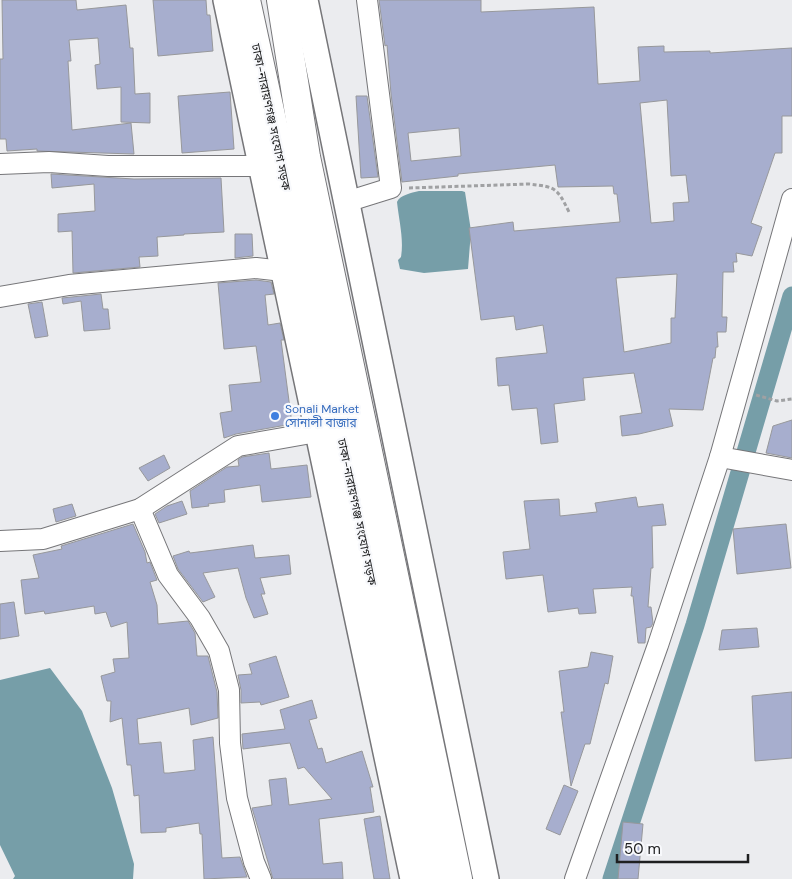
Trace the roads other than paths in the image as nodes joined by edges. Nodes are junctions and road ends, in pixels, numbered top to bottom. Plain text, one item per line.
1 (226, 0) edge
2 (246, 0) edge
3 (281, 0) edge
4 (304, 0) edge
5 (367, 0) edge
6 (0, 164) edge
7 (260, 166) junction
8 (792, 199) edge
9 (346, 202) junction
10 (283, 272) junction
11 (0, 297) edge
12 (317, 432) junction
13 (721, 458) junction
14 (786, 469) edge
15 (140, 509) junction
16 (0, 541) edge
17 (416, 851) junction
18 (261, 879) edge
19 (413, 879) edge
20 (431, 879) edge
21 (458, 879) edge
22 (486, 879) edge
23 (574, 879) edge

1 - 7 street
2 - 17 main road, ঢাকা-নারায়ণগঞ্জ সংযোগ সড়ক
3 - 21 main road, ঢাকা-নারায়ণগঞ্জ সংযোগ সড়ক
4 - 9 street
5 - 9 street
6 - 7 street
7 - 10 street
8 - 13 street
9 - 22 street
10 - 11 street
10 - 12 street
12 - 15 street
12 - 17 street
13 - 14 street
13 - 23 street
15 - 16 street
15 - 18 street
17 - 19 street
17 - 20 main road, ঢাকা-নারায়ণগঞ্জ সংযোগ সড়ক

